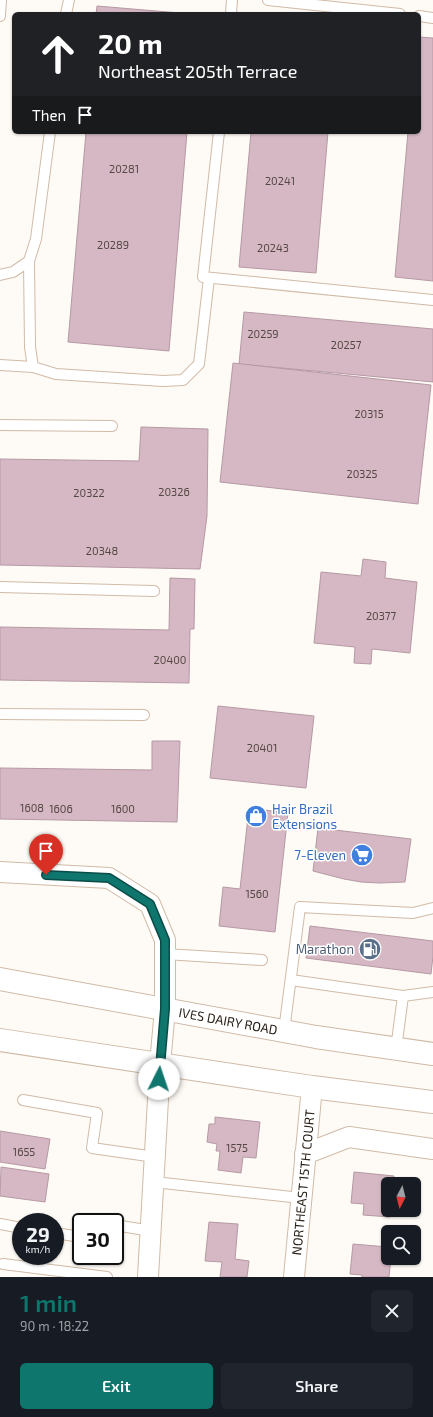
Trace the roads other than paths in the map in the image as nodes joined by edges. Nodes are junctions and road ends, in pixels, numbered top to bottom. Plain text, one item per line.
1 (2, 0) edge
2 (69, 0) edge
3 (232, 0) edge
4 (268, 0) edge
5 (66, 12) edge
6 (231, 12) edge
7 (381, 12) edge
8 (0, 16) edge
9 (421, 16) edge
10 (433, 18) edge
11 (50, 134) edge
12 (219, 134) edge
13 (29, 261) junction
14 (0, 275) edge
15 (209, 278) junction
16 (433, 300) edge
17 (0, 365) edge
18 (33, 367) junction
19 (0, 425) edge
20 (112, 426) dead end
21 (0, 587) edge
22 (154, 591) dead end
23 (0, 714) edge
24 (144, 715) dead end
25 (0, 872) edge
26 (433, 908) edge
27 (165, 954) junction
28 (262, 960) dead end
29 (0, 979) edge
30 (291, 980) junction
31 (433, 992) edge
32 (403, 996) junction
33 (165, 1009) junction
34 (284, 1031) junction
35 (0, 1040) edge
36 (396, 1049) junction
37 (433, 1054) edge
38 (160, 1064) junction
39 (312, 1087) junction
40 (23, 1100) dead end
41 (433, 1102) edge
42 (433, 1149) edge
43 (305, 1154) junction
44 (155, 1157) junction
45 (154, 1182) junction
46 (301, 1198) junction
47 (0, 1224) edge
48 (12, 1226) edge
49 (124, 1226) edge
50 (151, 1231) junction
51 (3, 1264) dead end
52 (107, 1277) edge
53 (148, 1277) edge
54 (294, 1277) edge

1 - 8 lane
2 - 5 lane
3 - 6 lane
4 - 7 lane
9 - 10 lane
11 - 13 lane
12 - 15 lane
13 - 14 lane
13 - 18 lane
15 - 16 lane
15 - 18 lane
17 - 18 lane
19 - 20 lane
21 - 22 lane
23 - 24 lane
25 - 27 street
26 - 30 lane
27 - 28 lane
27 - 33 street
29 - 33 main road, IVES DAIRY ROAD
30 - 32 lane
30 - 34 lane
31 - 32 lane
32 - 36 lane
33 - 34 main road, IVES DAIRY ROAD
33 - 38 street
34 - 36 main road, IVES DAIRY ROAD
35 - 38 main road
36 - 37 main road, IVES DAIRY ROAD
38 - 39 main road
38 - 44 street
39 - 41 main road
39 - 43 street, NORTHEAST 15TH COURT
40 - 44 lane
42 - 43 street
43 - 46 street, NORTHEAST 15TH COURT
44 - 45 street
45 - 46 lane
45 - 50 street
46 - 54 street, NORTHEAST 15TH COURT
47 - 48 lane
49 - 50 lane
50 - 53 street
51 - 52 lane

